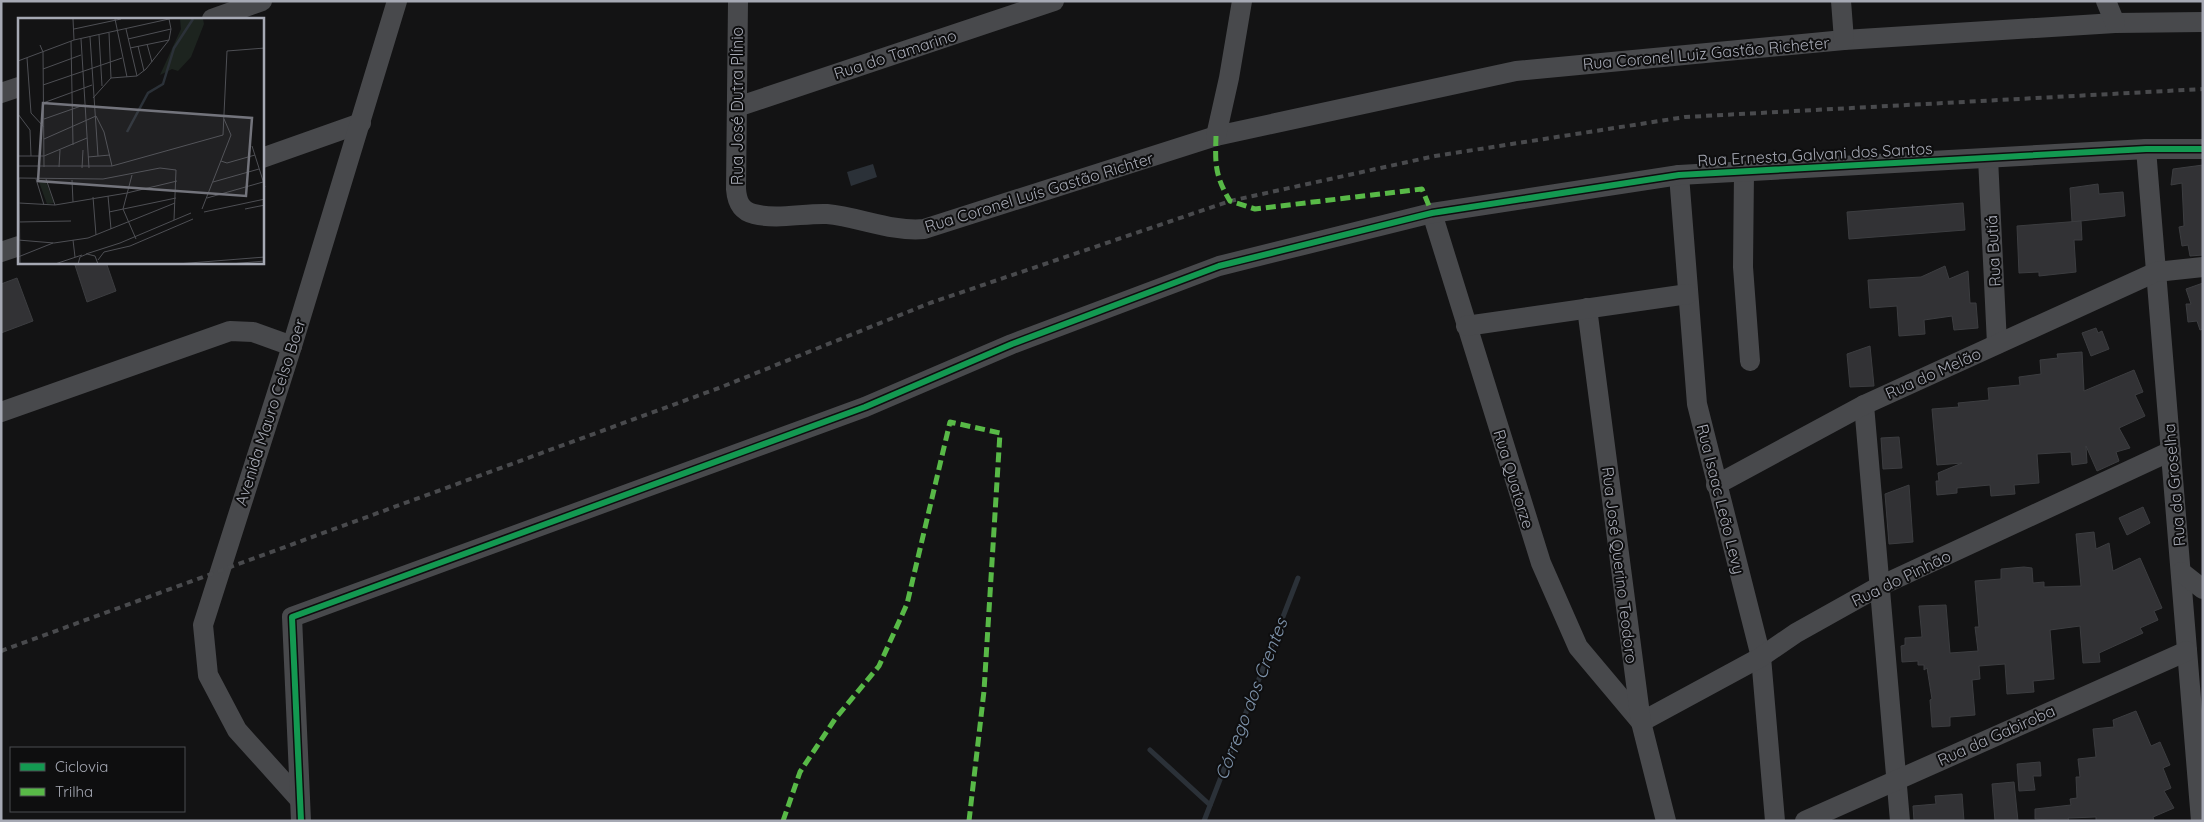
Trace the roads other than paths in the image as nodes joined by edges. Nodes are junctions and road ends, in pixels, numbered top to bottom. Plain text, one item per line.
1 (262, 1) edge
2 (397, 1) edge
3 (738, 1) edge
4 (1054, 1) edge
5 (1242, 1) edge
6 (1841, 1) edge
7 (2106, 1) edge
8 (215, 18) edge
9 (2203, 22) edge
10 (2116, 23) junction
11 (1844, 40) junction
12 (18, 87) edge
13 (1, 93) edge
14 (737, 106) junction
15 (361, 123) junction
16 (1216, 136) junction
17 (2203, 148) edge
18 (2146, 149) junction
19 (264, 157) edge
20 (1988, 158) junction
21 (1744, 172) junction
22 (1678, 175) junction
23 (742, 208) joint
24 (1432, 213) junction
25 (18, 246) edge
26 (1, 252) edge
27 (2203, 267) edge
28 (2156, 272) junction
29 (1688, 294) junction
30 (1587, 308) junction
31 (1466, 326) junction
32 (1997, 344) junction
33 (292, 346) junction
34 (1750, 361) dead end
35 (1864, 405) junction
36 (1, 412) edge
37 (2171, 451) junction
38 (1716, 485) junction
39 (2181, 572) junction
40 (1880, 586) junction
41 (2203, 589) edge
42 (2187, 651) junction
43 (1761, 657) junction
44 (1641, 722) junction
45 (1896, 780) junction
46 (300, 800) junction
47 (301, 821) edge
48 (1666, 821) edge
49 (1775, 821) edge
50 (1805, 821) edge
51 (1900, 821) edge
52 (2202, 821) edge

1 - 8 street
2 - 15 street, Avenida Mauro Celso Boer
3 - 14 street, Rua José Dutra Plínio
4 - 14 street, Rua do Tamarino
5 - 16 street
6 - 11 street
7 - 10 street
9 - 10 street, Rua Coronel Luiz Gastão Richeter
10 - 11 street, Rua Coronel Luiz Gastão Richeter
11 - 16 street, Rua Coronel Luiz Gastão Richeter
12 - 13 street
14 - 23 street, Rua José Dutra Plínio
15 - 19 street
15 - 33 street, Avenida Mauro Celso Boer
16 - 23 street, Rua Coronel Luís Gastão Richter
17 - 18 street, Rua Ernesta Galvani dos Santos
18 - 20 street, Rua Ernesta Galvani dos Santos
18 - 28 street, Rua da Groselha
20 - 21 street, Rua Ernesta Galvani dos Santos
20 - 32 street, Rua Butiá
21 - 22 street, Rua Ernesta Galvani dos Santos
21 - 34 street
22 - 24 street, Rua Ernesta Galvani dos Santos
22 - 29 street, Rua Isaac Leão Levy
24 - 31 street, Rua Quatorze
24 - 46 street, Rua Ernesta Galvani dos Santos
25 - 26 street
27 - 28 street, Rua do Melão
28 - 32 street, Rua do Melão
28 - 37 street, Rua da Groselha
29 - 30 street
29 - 38 street, Rua Isaac Leão Levy
30 - 31 street
30 - 44 street, Rua José Querino Teodoro
31 - 44 street, Rua Quatorze
32 - 35 street, Rua do Melão
33 - 36 street
33 - 46 street, Avenida Mauro Celso Boer
35 - 38 street, Rua do Melão
35 - 40 street
37 - 39 street, Rua da Groselha
37 - 40 street, Rua do Pinhão
38 - 43 street, Rua Isaac Leão Levy
39 - 41 street
39 - 42 street, Rua da Groselha
40 - 43 street, Rua do Pinhão
40 - 45 street
42 - 45 street, Rua da Gabiroba
42 - 52 street, Rua da Groselha
43 - 44 street, Rua do Pinhão
43 - 49 street, Rua Isaac Leão Levy
44 - 48 street, Rua José Querino Teodoro
45 - 50 street, Rua da Gabiroba
45 - 51 street
46 - 47 street

